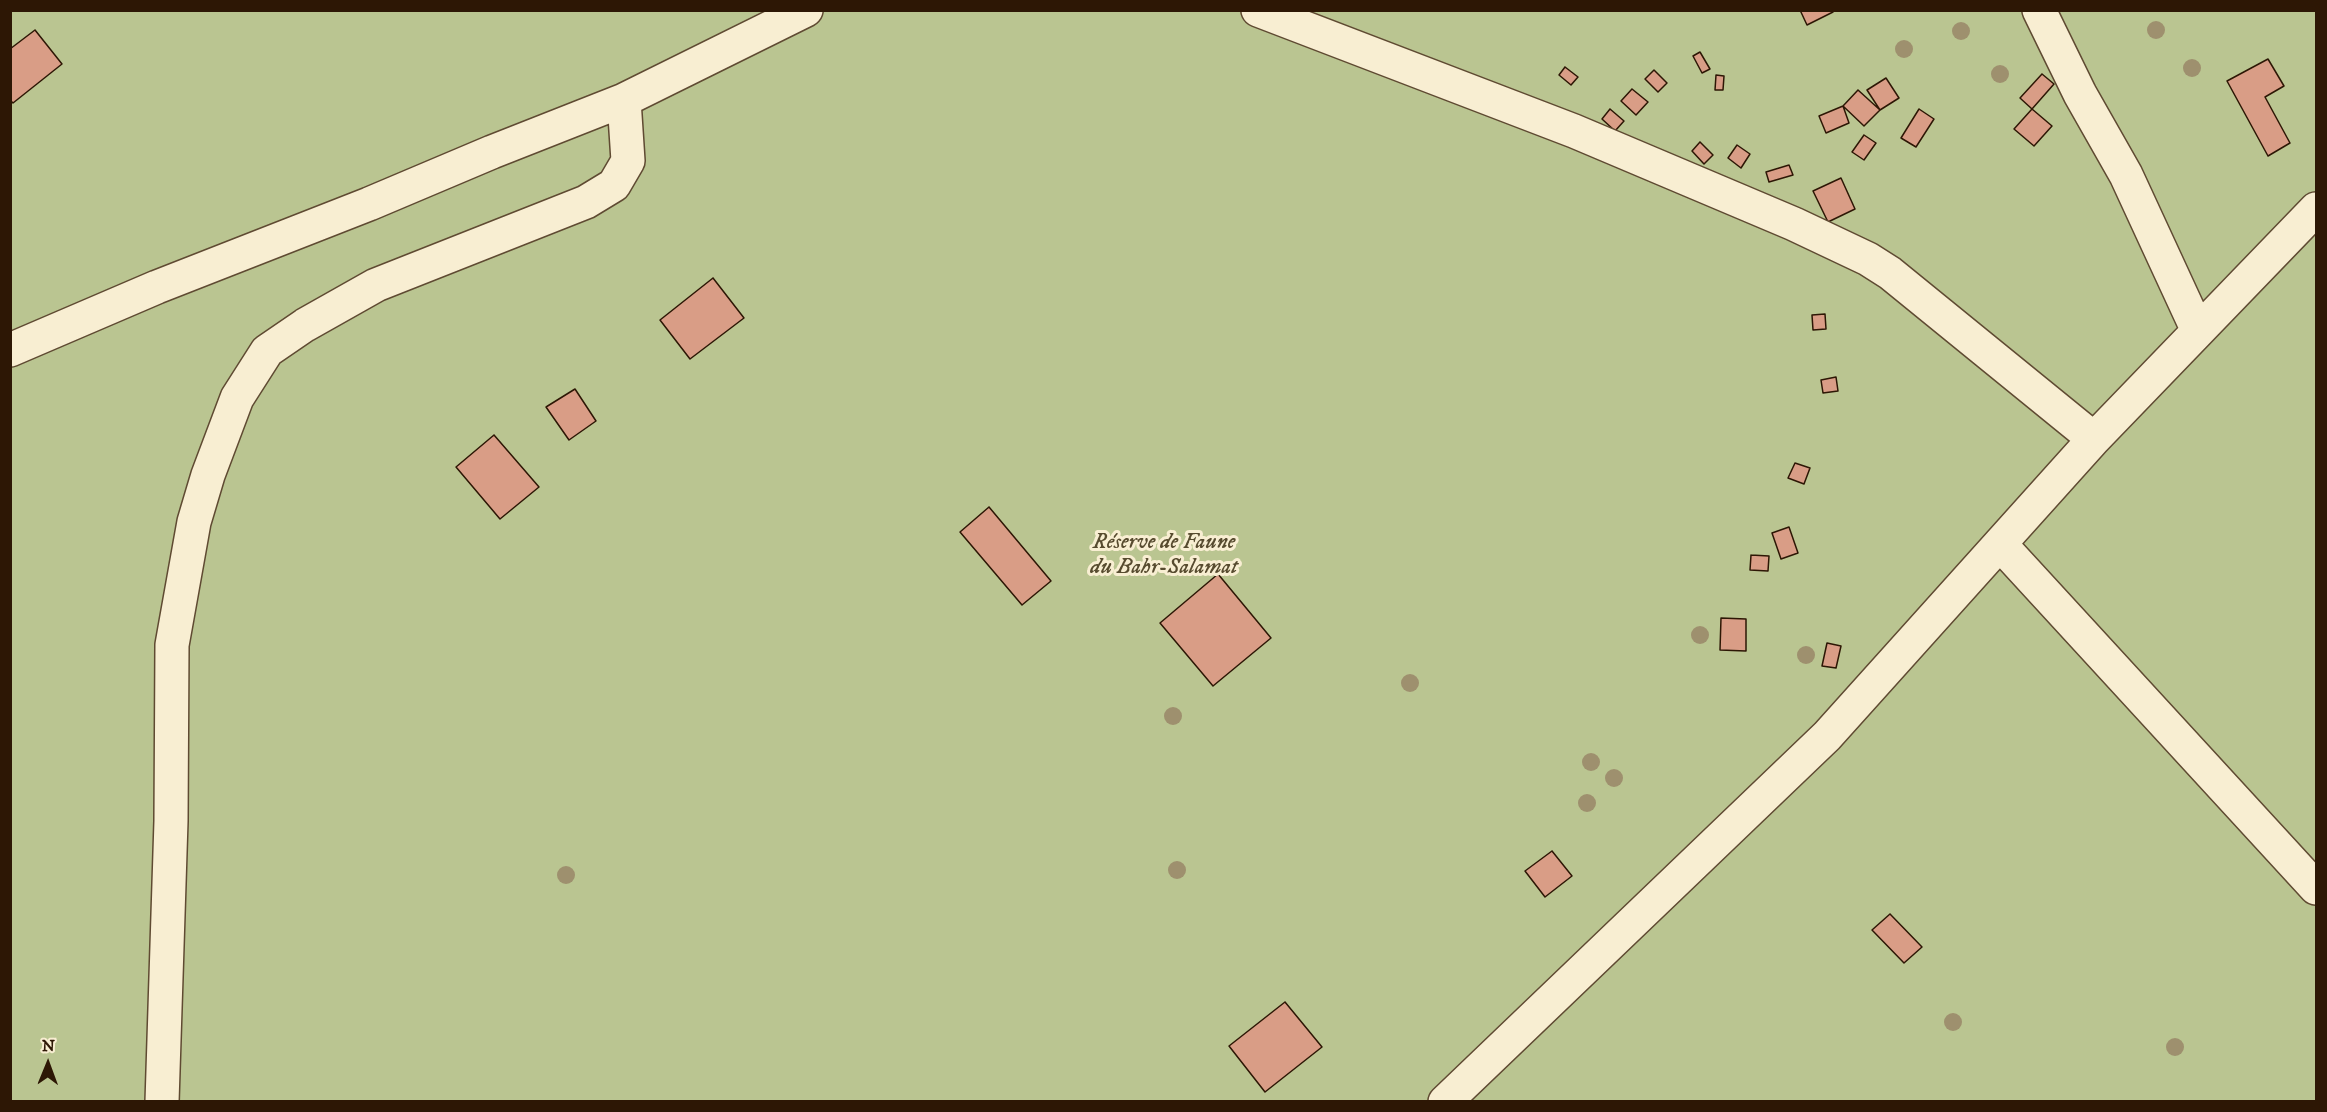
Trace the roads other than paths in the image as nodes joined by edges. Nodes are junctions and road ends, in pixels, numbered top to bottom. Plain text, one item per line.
1 (806, 10) edge
2 (1258, 10) edge
3 (2039, 10) edge
4 (624, 100) junction
5 (2316, 209) edge
6 (2198, 331) junction
7 (10, 350) edge
8 (2094, 440) junction
9 (2000, 544) junction
10 (2316, 888) edge
11 (162, 1101) edge
12 (1445, 1101) edge

1 - 4 street
2 - 8 street
3 - 6 street
4 - 7 street
4 - 11 street
5 - 6 street
6 - 8 street
8 - 9 street
9 - 10 street
9 - 12 street

